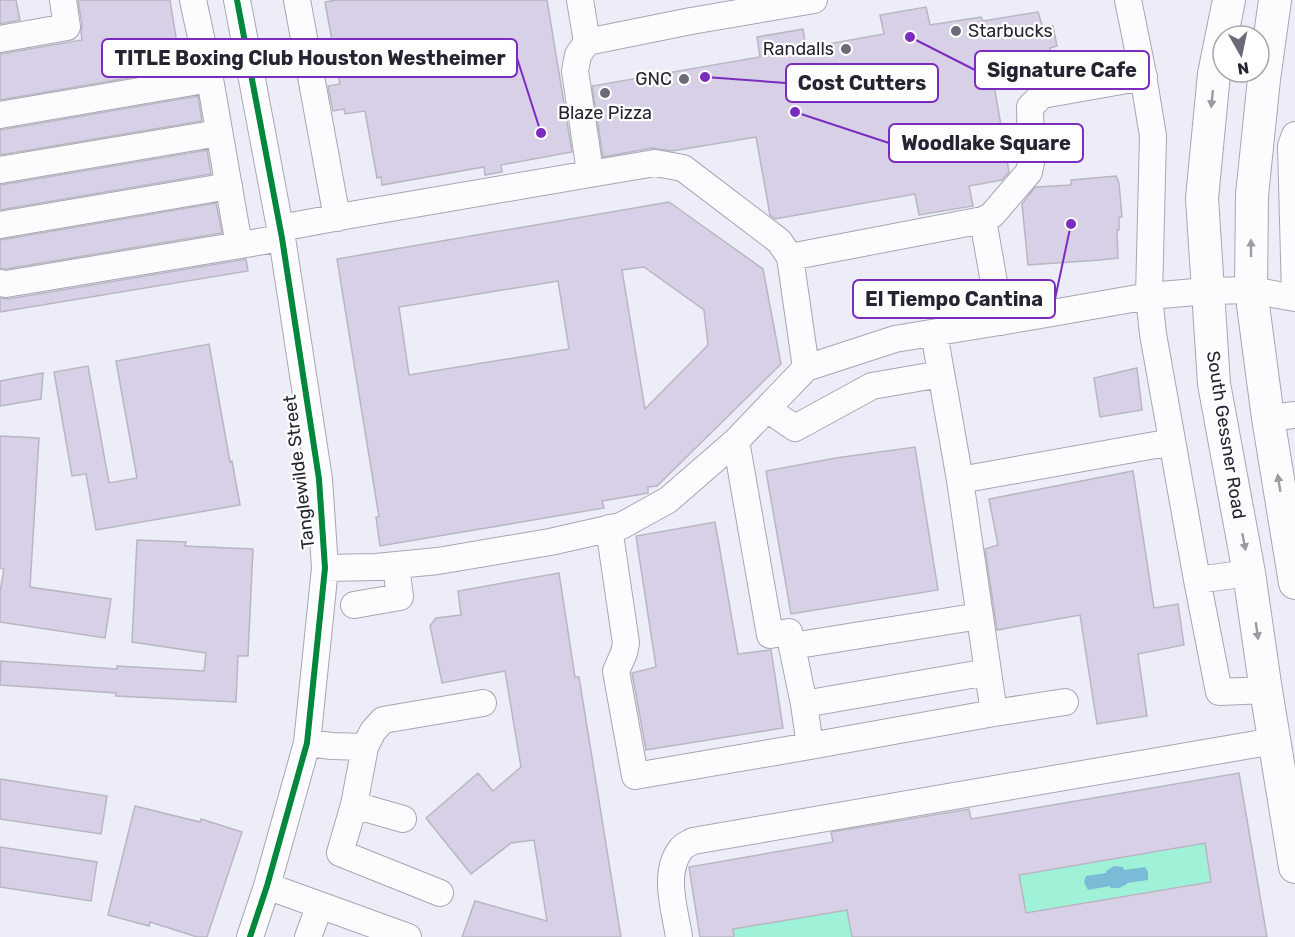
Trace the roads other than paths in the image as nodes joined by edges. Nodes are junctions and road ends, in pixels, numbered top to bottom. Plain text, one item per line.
1 (63, 0) edge
2 (193, 0) edge
3 (237, 0) edge
4 (297, 0) edge
5 (580, 0) edge
6 (814, 0) edge
7 (1128, 0) edge
8 (1229, 0) edge
9 (1275, 0) edge
10 (0, 39) edge
11 (587, 42) junction
12 (1144, 77) junction
13 (210, 80) junction
14 (0, 115) edge
15 (219, 133) junction
16 (1295, 135) edge
17 (0, 170) edge
18 (584, 175) junction
19 (229, 186) junction
20 (337, 218) junction
21 (983, 220) junction
22 (0, 225) edge
23 (281, 233) junction
24 (239, 245) junction
25 (790, 257) junction
26 (0, 283) edge
27 (1251, 290) junction
28 (1207, 291) junction
29 (1149, 296) junction
30 (1295, 296) edge
31 (1001, 322) junction
32 (934, 333) junction
33 (806, 368) junction
34 (941, 374) junction
35 (767, 409) junction
36 (1283, 416) edge
37 (736, 441) junction
38 (1172, 442) junction
39 (960, 480) junction
40 (609, 528) junction
41 (396, 566) junction
42 (325, 568) junction
43 (1250, 573) junction
44 (1197, 580) junction
45 (1295, 583) edge
46 (354, 606) dead end
47 (980, 616) junction
48 (792, 646) junction
49 (988, 672) junction
50 (1266, 690) junction
51 (1065, 702) dead end
52 (483, 703) dead end
53 (804, 704) junction
54 (994, 713) junction
55 (1274, 741) junction
56 (307, 743) junction
57 (810, 746) junction
58 (365, 747) junction
59 (354, 805) junction
60 (403, 819) dead end
61 (1295, 867) edge
62 (267, 886) junction
63 (440, 893) dead end
64 (320, 905) junction
65 (250, 937) edge
66 (308, 937) edge
67 (408, 937) edge
68 (679, 937) edge

1 - 10 street
2 - 13 street
3 - 23 street, Tanglewilde Street
4 - 20 street
5 - 11 street
6 - 11 street
7 - 12 street
8 -> 28 main road, South Gessner Road
27 -> 9 main road
11 - 18 street
12 - 21 street
12 - 29 street
13 - 14 street
13 - 15 street
15 - 17 street
15 - 19 street
16 - 30 street
18 - 20 street
18 - 25 street
19 - 22 street
19 - 24 street
20 - 23 street
21 - 25 street
21 - 31 street
23 - 24 street
23 - 42 street, Tanglewilde Street
24 - 26 street
25 - 33 street
27 - 28 street
27 - 30 street
27 - 36 main road
28 - 29 street
28 -> 43 main road, South Gessner Road
29 - 31 street
29 - 38 street
31 - 32 street
32 - 33 street
32 - 34 street
33 - 35 street
34 - 35 street
34 - 39 street
35 - 37 street
45 -> 36 main road
37 - 40 street
37 - 48 street
38 - 39 street
38 - 44 street
39 - 47 street
40 - 41 street
40 - 57 street
41 - 42 street
41 - 46 street
42 - 56 street, Tanglewilde Street
43 - 44 street
43 -> 50 main road, South Gessner Road
44 - 50 street
47 - 48 street
47 - 49 street
48 - 53 street
49 - 53 street
49 - 54 street
50 - 55 main road, South Gessner Road
51 - 54 street
52 - 58 street
53 - 57 street
54 - 57 street
55 - 61 main road, South Gessner Road
55 - 68 street
56 - 58 street
56 - 62 street, Tanglewilde Street
58 - 59 street
59 - 60 street
59 - 63 street
62 - 64 street
62 - 65 street, Tanglewilde Street
64 - 66 street
64 - 67 street

